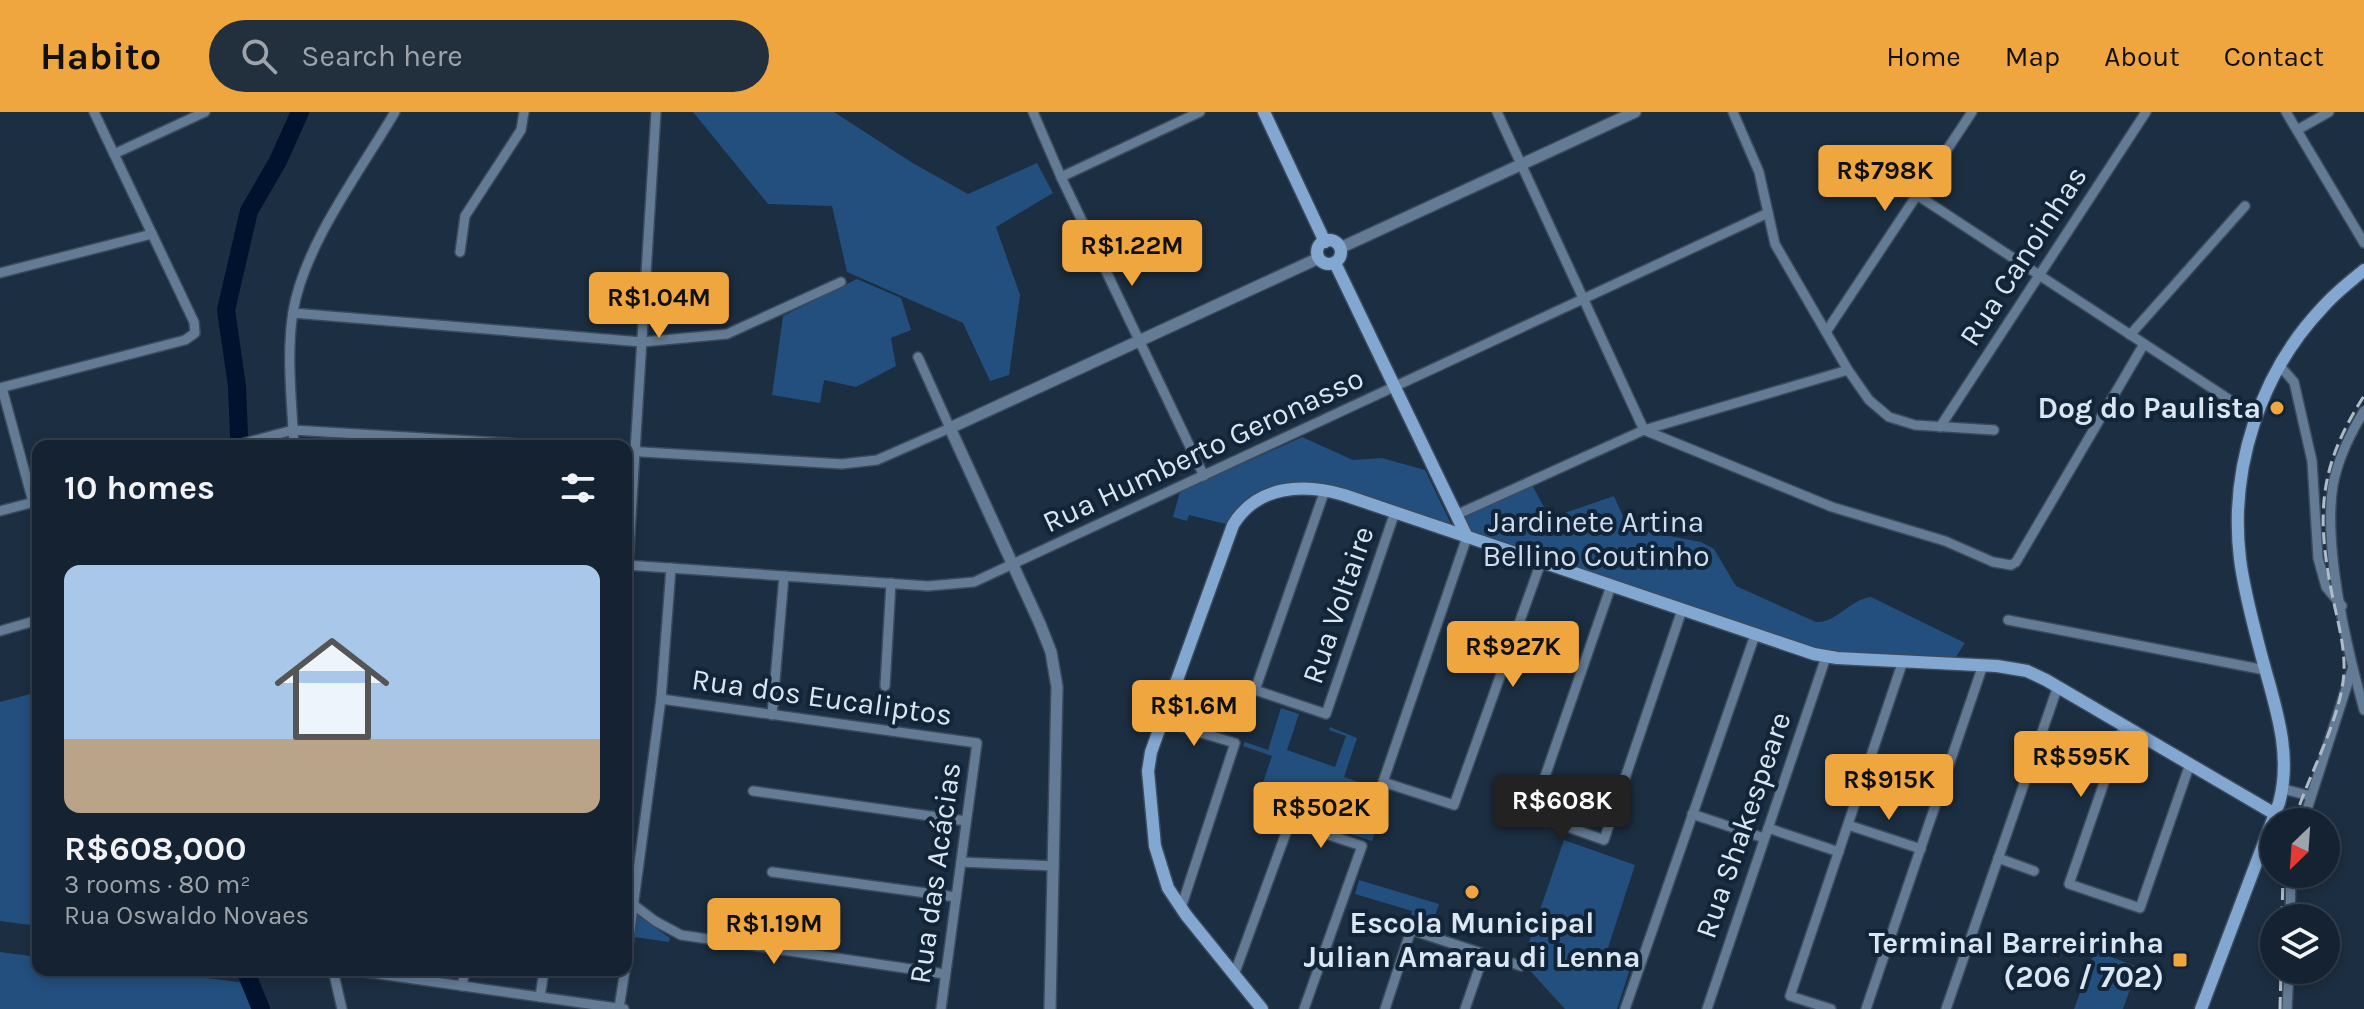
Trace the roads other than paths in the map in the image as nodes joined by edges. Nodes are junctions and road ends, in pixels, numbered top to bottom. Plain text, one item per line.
1 (94, 112) edge
2 (205, 112) edge
3 (395, 112) edge
4 (524, 112) edge
5 (656, 112) edge
6 (1033, 112) edge
7 (1200, 112) edge
8 (1264, 112) edge
9 (1497, 112) edge
10 (1635, 112) edge
11 (1733, 112) edge
12 (1972, 112) edge
13 (2286, 112) edge
14 (2329, 112) edge
15 (2144, 113) edge
16 (2297, 130) junction
17 (114, 154) junction
18 (1521, 165) junction
19 (1061, 177) junction
20 (1917, 195) junction
21 (2245, 206) dead end
22 (1768, 213) junction
23 (152, 234) junction
24 (1325, 242) junction
25 (2364, 243) edge
26 (1340, 248) junction
27 (460, 252) dead end
28 (1319, 258) junction
29 (1335, 263) junction
30 (2364, 270) edge
31 (0, 273) edge
32 (2039, 276) junction
33 (841, 282) dead end
34 (1583, 299) junction
35 (293, 313) junction
36 (1826, 332) junction
37 (2130, 335) junction
38 (1140, 341) junction
39 (642, 342) junction
40 (2144, 344) junction
41 (918, 357) dead end
42 (2280, 366) junction
43 (1848, 370) junction
44 (1394, 387) junction
45 (1, 388) edge
46 (2364, 411) edge
47 (2256, 417) junction
48 (1940, 427) junction
49 (950, 428) junction
50 (293, 430) junction
51 (1644, 430) junction
52 (1994, 430) dead end
53 (256, 440) edge
54 (294, 440) edge
55 (456, 440) edge
56 (632, 441) edge
57 (632, 451) edge
58 (1204, 476) junction
59 (1325, 490) junction
60 (32, 491) edge
61 (32, 502) edge
62 (0, 511) edge
63 (1395, 512) junction
64 (1456, 515) junction
65 (1467, 537) junction
66 (1541, 562) junction
67 (632, 565) edge
68 (1013, 565) junction
69 (671, 568) junction
70 (784, 576) junction
71 (891, 583) junction
72 (1611, 586) junction
73 (2342, 606) junction
74 (1682, 610) junction
75 (2008, 620) dead end
76 (32, 622) edge
77 (0, 631) edge
78 (1755, 635) junction
79 (1826, 657) junction
80 (1903, 661) junction
81 (1983, 665) junction
82 (2352, 666) junction
83 (2265, 670) junction
84 (885, 686) dead end
85 (2058, 686) junction
86 (661, 699) junction
87 (2364, 710) edge
88 (772, 715) junction
89 (1162, 721) junction
90 (2124, 725) junction
91 (977, 743) joint
92 (2190, 764) junction
93 (2283, 789) junction
94 (753, 791) dead end
95 (2311, 796) junction
96 (2265, 808) edge
97 (2277, 808) edge
98 (2307, 808) edge
99 (1692, 814) junction
100 (966, 821) junction
101 (1848, 825) junction
102 (1766, 833) junction
103 (1921, 849) junction
104 (1839, 852) junction
105 (2260, 854) edge
106 (1998, 858) junction
107 (961, 862) junction
108 (1054, 866) junction
109 (2034, 871) dead end
110 (772, 872) dead end
111 (632, 889) edge
112 (956, 897) junction
113 (632, 904) edge
114 (1181, 908) junction
115 (1484, 954) junction
116 (1521, 966) dead end
117 (945, 974) junction
118 (1234, 975) junction
119 (334, 976) edge
120 (408, 976) edge
121 (464, 976) edge
122 (543, 976) edge
123 (625, 976) edge
124 (2288, 984) edge
125 (462, 986) junction
126 (540, 997) junction
127 (342, 1009) edge
128 (622, 1009) edge
129 (941, 1009) edge
130 (1050, 1009) edge
131 (1262, 1009) edge
132 (1304, 1009) edge
133 (1385, 1009) edge
134 (1465, 1009) edge
135 (1625, 1009) edge
136 (1707, 1009) edge
137 (1831, 1009) edge
138 (1866, 1009) edge
139 (1946, 1009) edge
140 (2201, 1009) edge
141 (2287, 1009) edge

1 - 17 street
2 - 17 street
3 - 35 street
4 - 27 street
5 - 39 street
6 - 19 street
7 - 19 street
8 - 24 main road
9 - 18 street
10 - 18 street
11 - 22 street
12 - 20 street
13 - 16 street
14 - 16 street
15 - 32 street, Rua Canoinhas
16 - 25 street
17 - 23 street
18 - 26 street
18 - 34 street
19 - 38 street
20 - 32 street
20 - 36 street
21 - 37 street
22 - 34 street, Rua Humberto Geronasso
22 - 36 street
23 - 31 street
23 - 45 street
24 - 26 main road
24 - 28 main road
26 - 29 main road
28 - 29 main road
28 - 38 street
29 - 44 main road
30 - 42 main road
32 - 37 street
32 - 48 street, Rua Canoinhas
33 - 39 street
34 - 44 street, Rua Humberto Geronasso
34 - 51 street
35 - 39 street
35 - 50 street
36 - 43 street
37 - 40 street
38 - 49 street
38 - 58 street
39 - 56 street
40 - 47 street
40 - 51 street
41 - 49 street
42 - 47 main road
42 - 73 street
43 - 48 street
43 - 51 street
44 - 58 street, Rua Humberto Geronasso
44 - 64 main road
45 - 60 street
46 - 73 street
47 - 83 main road
48 - 52 street
49 - 57 street
49 - 68 street
50 - 53 street
50 - 54 street
50 - 55 street
51 - 64 street
58 - 68 street, Rua Humberto Geronasso
59 - 63 main road
59 - 63 street, Rua Voltaire
59 - 89 main road
61 - 62 street
63 - 65 main road
64 - 65 main road
65 - 66 main road
65 - 66 street
66 - 72 main road
67 - 69 street, Rua Humberto Geronasso
68 - 71 street, Rua Humberto Geronasso
68 - 108 street
69 - 70 street, Rua Humberto Geronasso
69 - 86 street
70 - 71 street, Rua Humberto Geronasso
70 - 88 street
71 - 84 street
72 - 74 main road
72 - 74 street
73 - 82 street
74 - 78 main road
75 - 83 street
76 - 77 street
78 - 79 main road
78 - 99 street
79 - 80 main road
79 - 102 street, Rua Shakespeare
80 - 81 main road
80 - 101 street
81 - 85 main road
81 - 103 street
82 - 87 street
82 - 95 street
83 - 93 main road
85 - 90 main road
85 - 106 street
86 - 88 street, Rua dos Eucaliptos
86 - 111 street
88 - 91 street, Rua dos Eucaliptos
89 - 114 main road
89 - 114 street
90 - 92 main road
90 - 92 street
91 - 100 street, Rua das Acácias
92 - 96 main road
93 - 95 street
93 - 97 main road
94 - 100 street
95 - 98 street
99 - 102 street
99 - 135 street
100 - 107 street, Rua das Acácias
101 - 103 street
101 - 104 street
102 - 104 street
102 - 136 street, Rua Shakespeare
103 - 138 street
104 - 137 street
105 - 140 main road
106 - 109 street
106 - 139 street
107 - 108 street
107 - 112 street, Rua das Acácias
108 - 130 street
110 - 112 street
112 - 117 street, Rua das Acácias
113 - 117 street
114 - 118 main road
115 - 116 street
115 - 133 street
115 - 134 street
117 - 129 street, Rua das Acácias
118 - 131 main road
118 - 132 street
119 - 127 street
120 - 125 street
121 - 125 street
122 - 126 street
123 - 128 street
124 - 141 street
125 - 126 street
126 - 128 street

